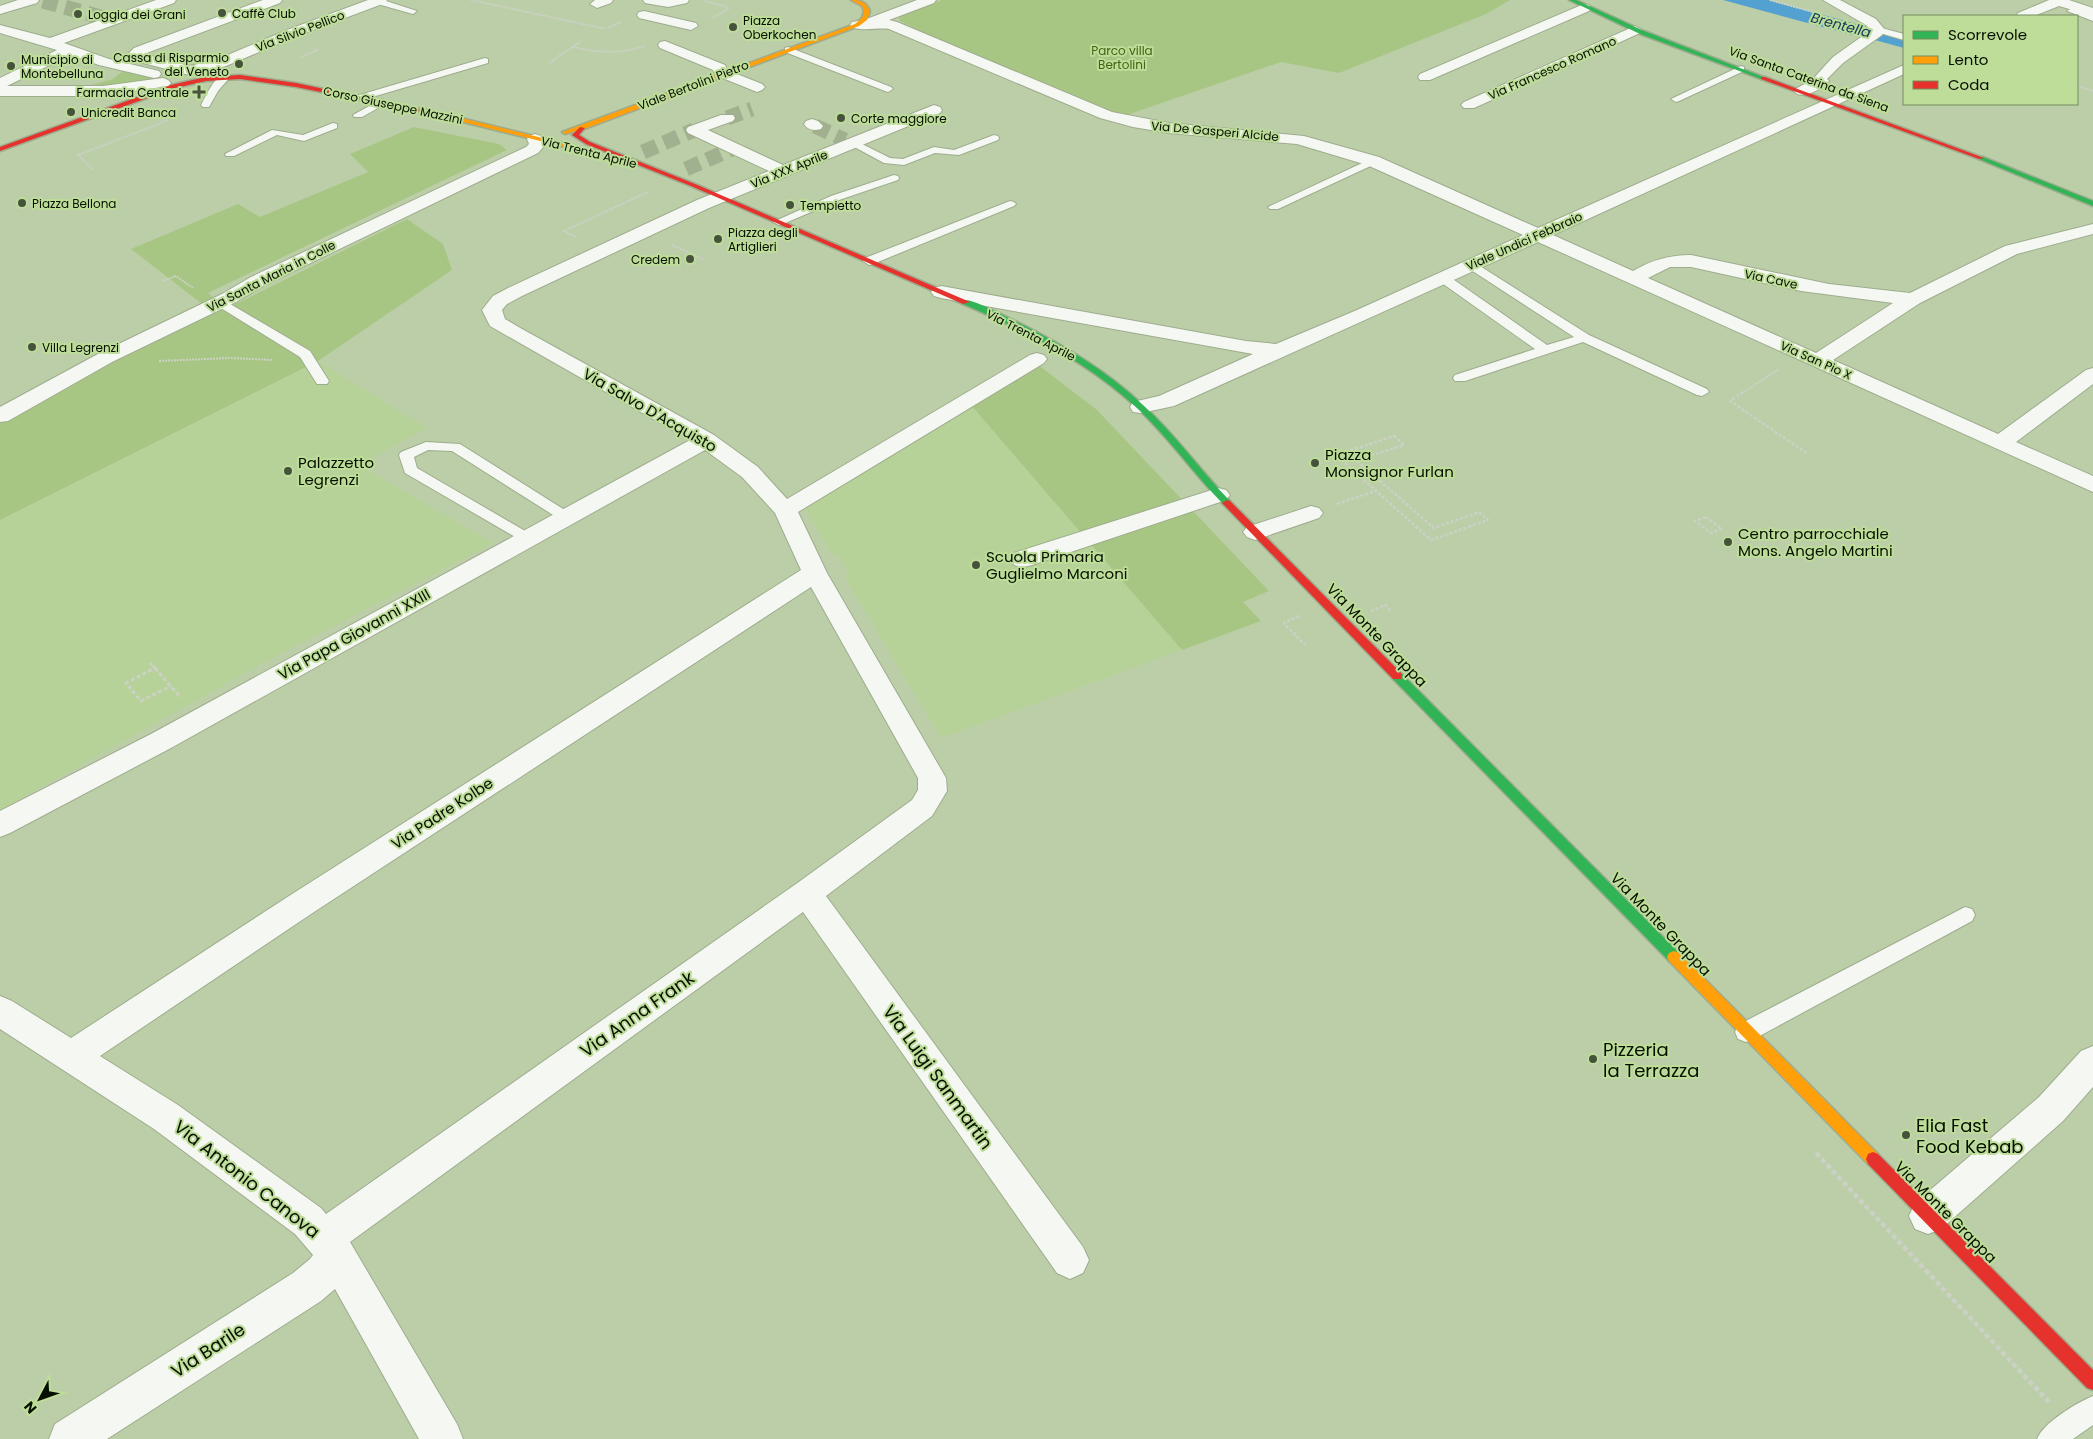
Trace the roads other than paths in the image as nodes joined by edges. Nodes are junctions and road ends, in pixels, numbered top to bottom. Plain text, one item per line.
1 (38, 0) edge
2 (169, 0) edge
3 (275, 0) edge
4 (355, 0) edge
5 (650, 0) edge
6 (682, 0) edge
7 (929, 0) edge
8 (1572, 0) edge
9 (1830, 0) edge
10 (379, 1) edge
11 (2060, 1) edge
12 (857, 2) edge
13 (154, 6) junction
14 (905, 8) junction
15 (1584, 8) junction
16 (2079, 8) junction
17 (0, 10) edge
18 (416, 10) dead end
19 (180, 12) dead end
20 (2093, 12) edge
21 (644, 15) dead end
22 (2025, 15) edge
23 (197, 16) dead end
24 (2093, 18) edge
25 (218, 20) junction
26 (891, 20) junction
27 (35, 24) dead end
28 (254, 24) dead end
29 (857, 25) junction
30 (692, 26) dead end
31 (272, 28) dead end
32 (0, 29) edge
33 (1635, 30) junction
34 (16, 32) junction
35 (292, 33) junction
36 (77, 34) junction
37 (1874, 34) junction
38 (1903, 37) edge
39 (107, 38) dead end
40 (0, 39) edge
41 (132, 41) dead end
42 (51, 42) junction
43 (150, 43) dead end
44 (657, 44) road end
45 (68, 50) junction
46 (788, 50) junction
47 (485, 61) dead end
48 (1741, 69) junction
49 (1903, 69) edge
50 (189, 71) junction
51 (224, 73) junction
52 (724, 74) junction
53 (1425, 77) dead end
54 (249, 78) joint
55 (170, 82) junction
56 (0, 84) edge
57 (757, 87) dead end
58 (888, 90) dead end
59 (0, 91) edge
60 (1802, 91) junction
61 (359, 98) junction
62 (1676, 99) dead end
63 (382, 102) junction
64 (1831, 102) junction
65 (206, 105) dead end
66 (1469, 105) dead end
67 (112, 107) joint
68 (934, 110) dead end
69 (358, 115) dead end
70 (452, 117) junction
71 (727, 118) tunnel mouth
72 (333, 126) dead end
73 (582, 128) junction
74 (994, 138) dead end
75 (535, 139) junction
76 (852, 141) junction
77 (0, 149) edge
78 (230, 154) dead end
79 (1373, 161) junction
80 (644, 165) junction
81 (782, 171) junction
82 (894, 178) dead end
83 (720, 197) junction
84 (1010, 204) dead end
85 (2093, 204) edge
86 (1274, 207) dead end
87 (779, 222) junction
88 (2093, 229) edge
89 (1538, 234) junction
90 (868, 261) junction
91 (1472, 264) junction
92 (1443, 278) junction
93 (1634, 278) junction
94 (941, 292) junction
95 (1913, 299) junction
96 (220, 302) junction
97 (1584, 338) junction
98 (1278, 350) junction
99 (1545, 350) junction
100 (1810, 357) junction
101 (1037, 359) dead end
102 (2093, 374) edge
103 (1460, 378) dead end
104 (322, 381) dead end
105 (1702, 392) dead end
106 (1141, 407) junction
107 (0, 416) edge
108 (706, 440) junction
109 (2000, 443) junction
110 (2093, 485) edge
111 (1218, 495) junction
112 (785, 510) junction
113 (1310, 513) road end
114 (566, 517) junction
115 (1255, 532) junction
116 (527, 538) junction
117 (1023, 559) dead end
118 (815, 573) junction
119 (932, 778) joint
120 (0, 825) edge
121 (807, 893) junction
122 (1965, 915) dead end
123 (0, 1011) edge
124 (1746, 1032) junction
125 (71, 1057) junction
126 (2093, 1062) edge
127 (1928, 1216) junction
128 (329, 1244) junction
129 (1070, 1260) dead end
130 (2047, 1337) junction
131 (2093, 1382) edge
132 (2093, 1390) edge
133 (2093, 1409) edge
134 (70, 1439) edge
135 (442, 1439) edge
136 (2050, 1439) edge

1 - 17 street
2 - 13 street
3 - 25 street
4 - 10 street
5 - 6 street
7 - 14 street
8 - 15 main road, Via Santa Caterina da Siena
9 - 37 street
10 - 18 lane
10 - 35 street, Via Silvio Pellico
11 - 16 street
11 - 22 street
12 - 14 street
12 - 29 main road
13 - 19 street
13 - 36 street
14 - 26 street
15 - 33 main road, Via Santa Caterina da Siena
15 - 53 street
16 - 20 street
16 - 24 lane
21 - 30 street
23 - 25 street
25 - 28 street
25 - 50 street
26 - 29 street, Via De Gasperi Alcide
26 - 79 street, Via De Gasperi Alcide
27 - 34 street
29 - 46 main road, Viale Bertolini Pietro
31 - 35 street
32 - 34 street
33 - 48 main road, Via Santa Caterina da Siena
33 - 66 street, Via Francesco Romano
34 - 40 street
34 - 42 street
35 - 51 street, Via Silvio Pellico
36 - 39 street
36 - 42 street
37 - 38 lane
37 - 60 street
41 - 43 street
42 - 45 street
44 - 52 street
45 - 55 street
45 - 56 street
46 - 52 main road, Viale Bertolini Pietro
46 - 58 lane
47 - 61 lane
48 - 60 main road, Via Santa Caterina da Siena
48 - 62 lane
49 - 64 street, Viale Undici Febbraio
50 - 51 street
50 - 55 street
51 - 54 street
51 - 55 street
51 - 65 lane
52 - 57 street
52 - 73 main road, Viale Bertolini Pietro
54 - 61 main road, Corso Giuseppe Mazzini
55 - 59 street
55 - 67 street
60 - 64 main road, Via Santa Caterina da Siena
61 - 63 main road, Corso Giuseppe Mazzini
63 - 69 lane
63 - 70 main road, Corso Giuseppe Mazzini
64 - 85 main road, Via Santa Caterina da Siena
64 - 89 street, Viale Undici Febbraio
67 - 77 main road
68 - 76 street
70 - 73 main road, Viale Bertolini Pietro
70 - 75 main road, Corso Giuseppe Mazzini
71 - 81 street
72 - 78 lane
73 - 80 main road, Via Trenta Aprile
74 - 76 lane
75 - 80 main road, Via Trenta Aprile
75 - 96 street, Via Santa Maria in Colle
76 - 81 street, Via XXX Aprile
79 - 86 lane
79 - 89 street, Via De Gasperi Alcide
80 - 83 main road, Via Trenta Aprile
81 - 83 street, Via XXX Aprile
82 - 87 lane
83 - 87 main road, Via Trenta Aprile
83 - 108 street, Via Salvo D'Acquisto
84 - 90 lane
87 - 90 main road, Via Trenta Aprile
88 - 95 street, Via Cave
89 - 91 street, Viale Undici Febbraio
89 - 93 street, Via San Pio X
90 - 94 main road, Via Trenta Aprile
91 - 92 street, Viale Undici Febbraio
91 - 97 lane
92 - 98 street, Viale Undici Febbraio
92 - 99 lane
93 - 95 street, Via Cave
93 - 100 street, Via San Pio X
94 - 98 street, Via Trenta Aprile
94 - 106 main road, Via Trenta Aprile
95 - 100 street, Via Cave
96 - 104 lane
96 - 107 street, Via Santa Maria in Colle
97 - 99 lane
97 - 105 lane
98 - 106 street, Viale Undici Febbraio
99 - 103 lane
100 - 109 street, Via San Pio X
101 - 112 street
102 - 109 street
106 - 111 main road, Via Trenta Aprile
108 - 112 street, Via Salvo D'Acquisto
108 - 114 street, Via Papa Giovanni XXIII
109 - 110 street, Via San Pio X
111 - 115 main road, Via Trenta Aprile
111 - 117 street
112 - 118 street, Via Salvo D'Acquisto
113 - 115 street
114 - 116 street, Via Papa Giovanni XXIII
114 - 116 lane
115 - 124 main road, Via Monte Grappa
116 - 120 street, Via Papa Giovanni XXIII
118 - 119 street, Via Salvo D'Acquisto
118 - 125 street, Via Padre Kolbe
119 - 121 street, Via Anna Frank
121 - 128 street, Via Anna Frank
121 - 129 street, Via Luigi Sanmartin
122 - 124 lane
123 - 125 street, Via Antonio Canova
124 - 127 main road, Via Monte Grappa
125 - 128 street, Via Antonio Canova
126 - 127 street
127 - 130 main road, Via Monte Grappa
128 - 134 street, Via Barile
128 - 135 street, Via Antonio Canova
130 - 131 main road, Via Monte Grappa
130 - 132 main road, Via Monte Grappa
133 - 136 lane

